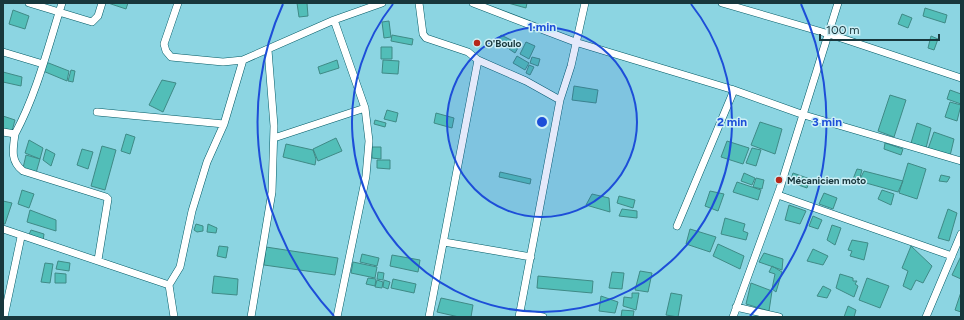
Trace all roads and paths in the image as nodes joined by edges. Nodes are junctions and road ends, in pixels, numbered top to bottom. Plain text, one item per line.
1 (29, 3) edge
2 (62, 3) edge
3 (102, 3) edge
4 (178, 3) edge
5 (382, 3) edge
6 (419, 3) edge
7 (473, 3) edge
8 (585, 3) edge
9 (722, 3) edge
10 (838, 3) edge
11 (59, 13) junction
12 (334, 20) junction
13 (830, 34) junction
14 (575, 42) junction
15 (268, 50) junction
16 (3, 52) edge
17 (243, 60) junction
18 (478, 60) junction
19 (43, 64) junction
20 (961, 78) edge
21 (734, 90) junction
22 (560, 100) junction
23 (365, 108) junction
24 (97, 112) dead end
25 (804, 115) junction
26 (224, 124) junction
27 (3, 132) edge
28 (16, 134) junction
29 (274, 138) junction
30 (961, 161) edge
31 (778, 195) junction
32 (677, 226) dead end
33 (3, 229) edge
34 (961, 234) edge
35 (21, 237) junction
36 (444, 242) junction
37 (952, 256) junction
38 (531, 257) junction
39 (98, 260) junction
40 (169, 285) junction
41 (736, 307) junction
42 (519, 315) edge
43 (4, 317) edge
44 (174, 317) edge
45 (251, 317) edge
46 (337, 317) edge
47 (429, 317) edge
48 (543, 317) edge
49 (733, 317) edge
50 (779, 317) edge
51 (926, 317) edge

1 - 11 street
2 - 11 street
3 - 11 street
4 - 17 street
5 - 12 street
6 - 18 street
7 - 14 street
8 - 14 street
9 - 13 street
10 - 13 street
11 - 19 street
12 - 15 street
12 - 23 street
13 - 20 street
13 - 25 street
14 - 21 street
14 - 22 street
15 - 17 street
15 - 29 street
16 - 19 street
17 - 26 street
18 - 22 street
18 - 36 street
19 - 28 street
21 - 25 street
21 - 32 street
22 - 38 street
23 - 29 street
23 - 46 street
24 - 26 street
25 - 30 street
25 - 31 street
26 - 40 street
27 - 28 street
28 - 39 street
29 - 45 street
31 - 37 street
31 - 41 street
33 - 35 street
34 - 37 street
35 - 39 street
35 - 43 street
36 - 38 street
36 - 47 street
37 - 51 street
38 - 42 street
39 - 40 street
40 - 44 street
41 - 49 street
41 - 50 street
42 - 48 street

